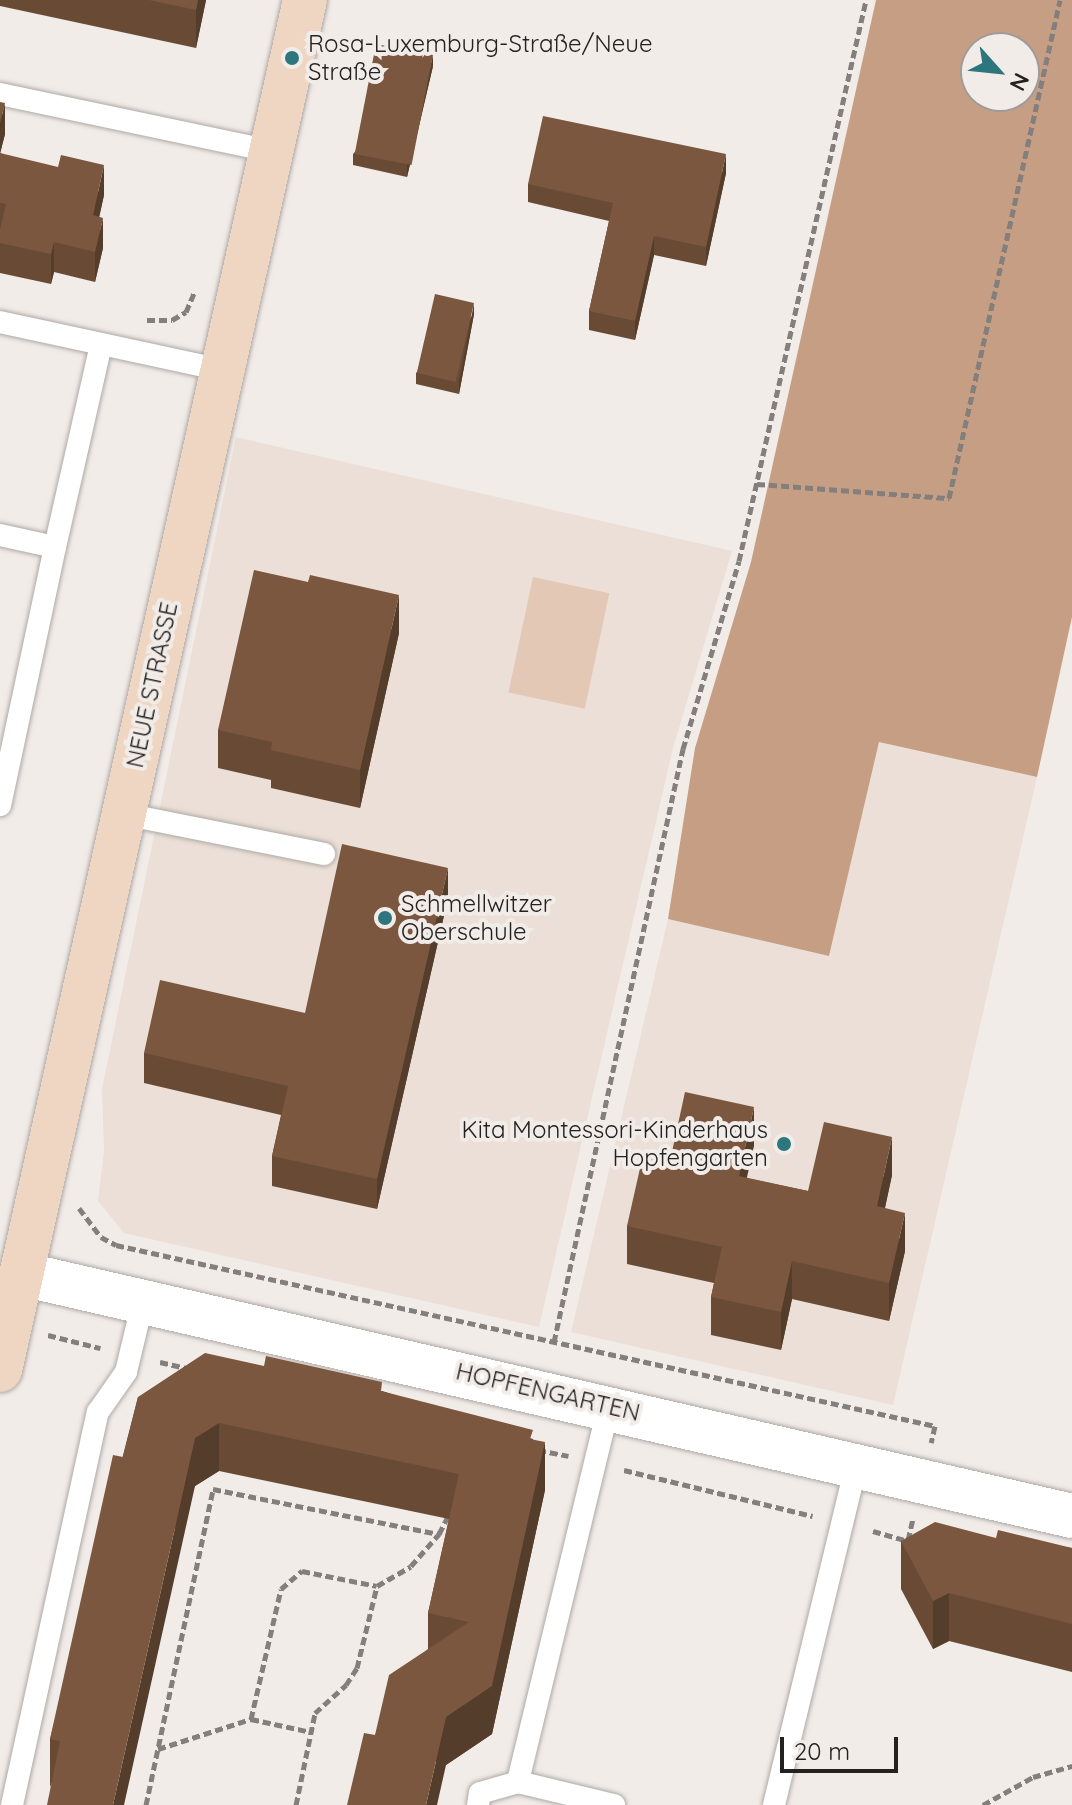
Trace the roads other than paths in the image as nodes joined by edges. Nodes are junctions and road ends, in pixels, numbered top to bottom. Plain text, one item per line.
1 (305, 0) edge
2 (0, 94) edge
3 (271, 151) junction
4 (0, 322) edge
5 (101, 345) junction
6 (222, 370) junction
7 (0, 535) edge
8 (55, 547) junction
9 (0, 805) edge
10 (124, 814) junction
11 (324, 854) dead end
12 (22, 1274) junction
13 (143, 1301) junction
14 (0, 1370) edge
15 (609, 1405) junction
16 (857, 1463) junction
17 (1072, 1516) edge
18 (518, 1782) junction
19 (12, 1805) edge
20 (478, 1805) edge
21 (614, 1805) edge
22 (774, 1805) edge

1 - 3 street, NEUE STRASSE
2 - 3 lane
3 - 6 street, NEUE STRASSE
4 - 5 lane
5 - 6 lane
5 - 8 lane
6 - 10 street, NEUE STRASSE
7 - 8 lane
8 - 9 lane
10 - 11 lane
10 - 12 street, NEUE STRASSE
12 - 13 street, HOPFENGARTEN
12 - 14 street, NEUE STRASSE
13 - 15 street, HOPFENGARTEN
13 - 19 lane
15 - 16 street, HOPFENGARTEN
15 - 18 lane
16 - 17 street, HOPFENGARTEN
16 - 22 lane
18 - 20 lane
18 - 21 lane

